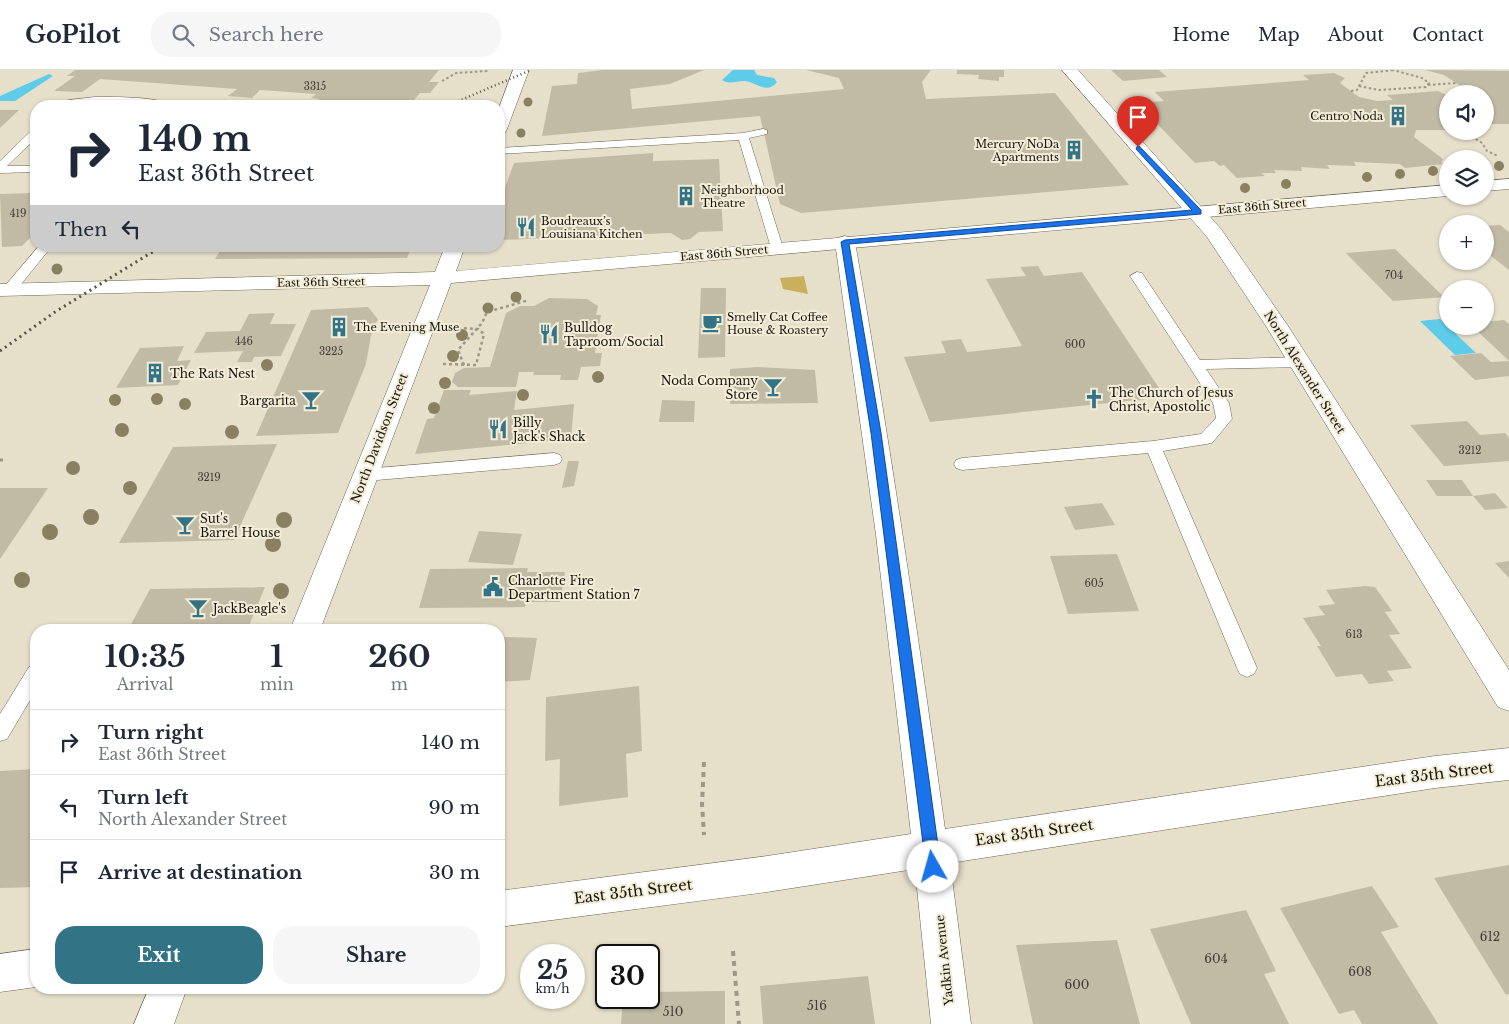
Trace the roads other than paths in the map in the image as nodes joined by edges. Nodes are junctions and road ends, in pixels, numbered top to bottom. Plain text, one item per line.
1 (521, 70) edge
2 (1070, 70) edge
3 (505, 113) edge
4 (762, 132) dead end
5 (743, 136) junction
6 (30, 138) edge
7 (505, 151) edge
8 (0, 169) edge
9 (30, 170) edge
10 (1509, 184) edge
11 (1494, 185) edge
12 (1439, 191) edge
13 (1198, 212) junction
14 (845, 242) junction
15 (777, 248) junction
16 (40, 252) edge
17 (453, 252) edge
18 (1137, 276) dead end
19 (443, 278) junction
20 (5, 290) edge
21 (1300, 362) junction
22 (1196, 365) junction
23 (1153, 447) junction
24 (554, 459) dead end
25 (962, 464) dead end
26 (365, 475) junction
27 (308, 624) edge
28 (1247, 668) dead end
29 (30, 683) edge
30 (1509, 698) edge
31 (0, 732) edge
32 (1509, 764) edge
33 (931, 848) junction
34 (505, 908) edge
35 (30, 969) edge
36 (0, 973) edge
37 (166, 994) edge
38 (154, 1024) edge
39 (951, 1024) edge

1 - 3 street
2 - 13 street, North Alexander Street
4 - 5 lane
5 - 7 lane
5 - 15 lane
6 - 8 lane
8 - 9 lane
10 - 11 street
12 - 13 street, East 36th Street
13 - 14 street, East 36th Street
13 - 21 street, North Alexander Street
14 - 15 street, East 36th Street
14 - 33 street, Yadkin Avenue
15 - 19 street, East 36th Street
16 - 20 lane
17 - 19 street, North Davidson Street
18 - 22 lane
19 - 20 street, East 36th Street
19 - 26 street, North Davidson Street
21 - 22 lane
21 - 30 street, North Alexander Street
22 - 23 lane
23 - 25 lane
23 - 28 lane
24 - 26 lane
26 - 27 street, North Davidson Street
29 - 31 lane
32 - 33 street, East 35th Street
33 - 34 street, East 35th Street
33 - 39 street, Yadkin Avenue
35 - 36 street
37 - 38 street

